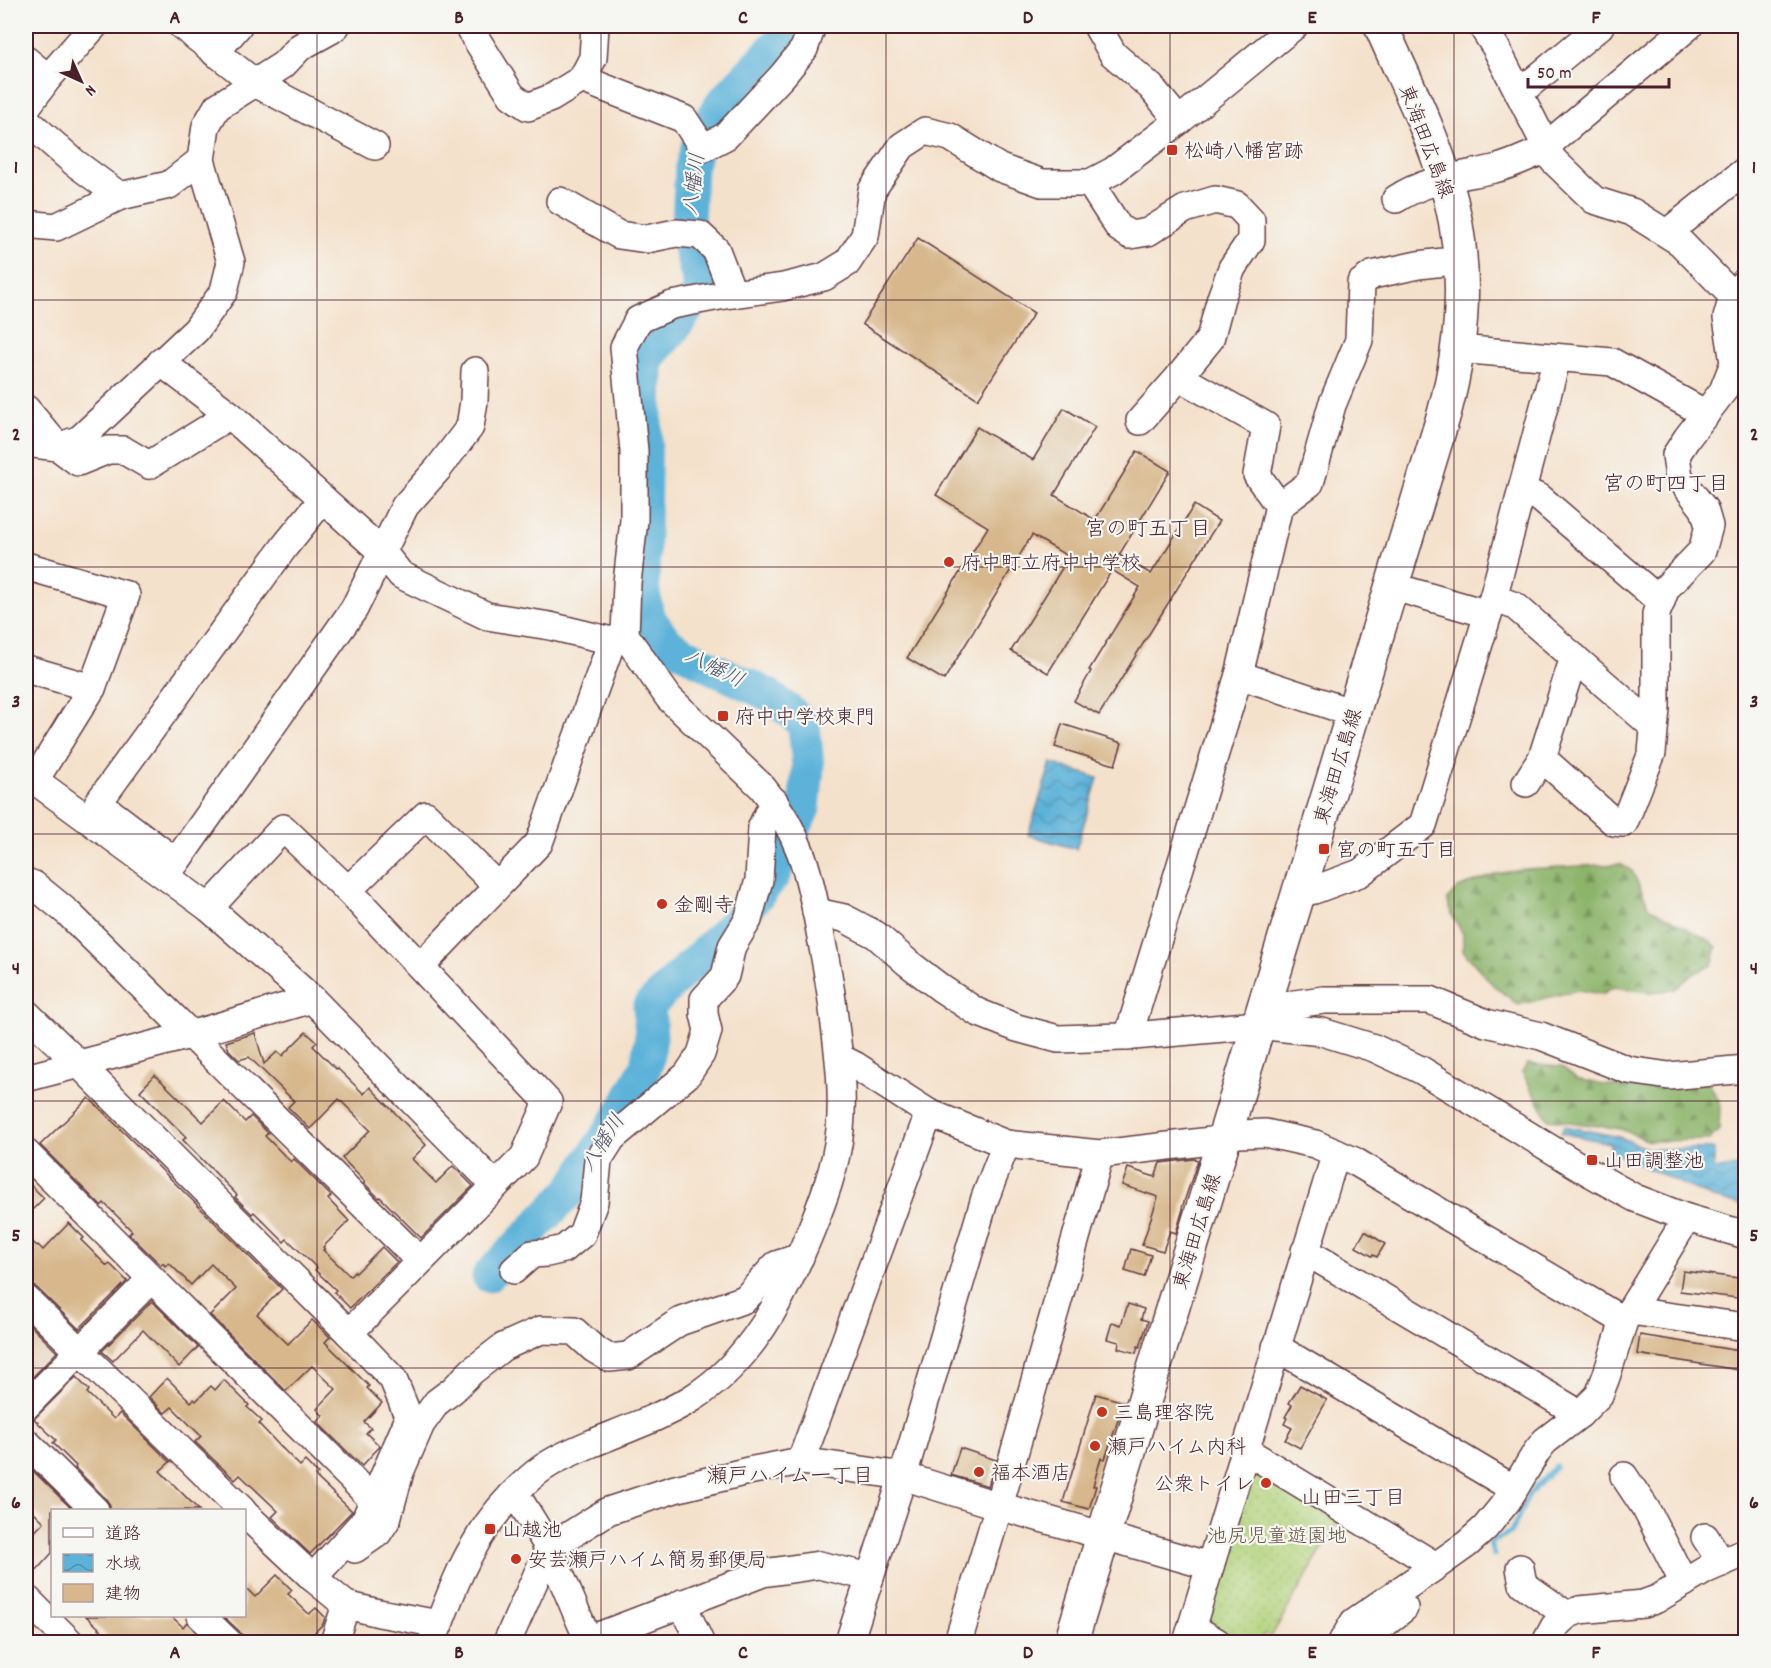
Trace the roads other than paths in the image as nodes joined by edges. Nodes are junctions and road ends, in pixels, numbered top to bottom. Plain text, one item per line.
1 (94, 26) edge
2 (182, 26) edge
3 (238, 26) edge
4 (336, 26) edge
5 (468, 26) edge
6 (595, 26) edge
7 (812, 26) edge
8 (1097, 26) edge
9 (1294, 26) edge
10 (1381, 26) edge
11 (1600, 26) edge
12 (1689, 26) edge
13 (1488, 28) edge
14 (215, 53) junction
15 (26, 60) edge
16 (48, 78) junction
17 (582, 79) junction
18 (255, 83) junction
19 (1519, 93) junction
20 (26, 108) edge
21 (26, 120) edge
22 (1179, 121) junction
23 (375, 146) dead end
24 (1546, 147) junction
25 (201, 160) junction
26 (1746, 170) edge
27 (1445, 178) junction
28 (1090, 183) junction
29 (120, 196) junction
30 (1396, 199) dead end
31 (560, 201) dead end
32 (26, 224) edge
33 (1667, 233) junction
34 (1461, 260) junction
35 (1742, 290) edge
36 (733, 294) junction
37 (1458, 349) junction
38 (1557, 358) junction
39 (161, 362) junction
40 (475, 371) dead end
41 (1179, 377) junction
42 (1736, 391) edge
43 (26, 409) edge
44 (1706, 414) junction
45 (230, 415) junction
46 (1140, 421) dead end
47 (26, 443) edge
48 (58, 447) junction
49 (1522, 490) junction
50 (323, 499) junction
51 (1279, 506) junction
52 (383, 553) junction
53 (26, 566) edge
54 (1391, 586) junction
55 (1661, 602) junction
56 (1490, 606) junction
57 (618, 638) junction
58 (1574, 657) junction
59 (26, 669) edge
60 (1239, 675) junction
61 (92, 688) junction
62 (1353, 713) junction
63 (1654, 727) junction
64 (1542, 758) junction
65 (30, 777) edge
66 (1526, 783) dead end
67 (774, 801) junction
68 (26, 882) edge
69 (497, 886) junction
70 (348, 890) junction
71 (1300, 893) junction
72 (209, 908) junction
73 (816, 912) junction
74 (421, 966) junction
75 (312, 999) junction
76 (26, 1013) edge
77 (1258, 1025) junction
78 (190, 1035) junction
79 (1128, 1037) junction
80 (840, 1058) junction
81 (79, 1064) junction
82 (1746, 1069) edge
83 (26, 1078) edge
84 (929, 1113) junction
85 (1224, 1138) junction
86 (1006, 1144) junction
87 (26, 1153) edge
88 (1336, 1153) junction
89 (1100, 1154) junction
90 (495, 1185) junction
91 (1687, 1218) junction
92 (1746, 1235) edge
93 (1305, 1251) junction
94 (800, 1257) junction
95 (420, 1261) junction
96 (514, 1270) dead end
97 (152, 1279) junction
98 (26, 1299) edge
99 (1627, 1316) junction
100 (1746, 1327) edge
101 (349, 1333) junction
102 (1276, 1347) junction
103 (78, 1352) junction
104 (26, 1406) edge
105 (1580, 1414) junction
106 (26, 1442) edge
107 (1245, 1450) junction
108 (801, 1461) junction
109 (903, 1476) junction
110 (1624, 1476) dead end
111 (1514, 1489) junction
112 (515, 1493) junction
113 (373, 1500) junction
114 (999, 1506) junction
115 (94, 1509) edge
116 (240, 1509) edge
117 (246, 1515) edge
118 (1103, 1535) junction
119 (1467, 1544) junction
120 (549, 1548) junction
121 (1721, 1552) edge
122 (1210, 1566) junction
123 (1436, 1566) junction
124 (1520, 1568) dead end
125 (870, 1577) junction
126 (1681, 1577) junction
127 (312, 1578) junction
128 (26, 1598) edge
129 (682, 1603) junction
130 (345, 1605) junction
131 (1561, 1611) junction
132 (202, 1617) edge
133 (436, 1634) edge
134 (1189, 1635) edge
135 (588, 1641) edge
136 (70, 1642) edge
137 (228, 1642) edge
138 (334, 1642) edge
139 (507, 1642) edge
140 (700, 1642) edge
141 (849, 1642) edge
142 (958, 1642) edge
143 (1071, 1642) edge
144 (1217, 1642) edge
145 (1342, 1642) edge
146 (1365, 1642) edge
147 (1546, 1642) edge

1 - 16 street
2 - 14 street
3 - 14 street
4 - 18 street
5 - 17 street
6 - 17 street
7 - 17 street
8 - 22 street
9 - 22 street
10 - 27 main road, 東海田広島線
11 - 19 street
12 - 24 street
13 - 19 street
14 - 18 street
15 - 16 street
16 - 20 street
18 - 23 street
18 - 25 street
19 - 24 street
21 - 29 street
22 - 28 street
24 - 27 street
24 - 33 street
25 - 29 street
25 - 39 street
26 - 33 street
27 - 30 street
27 - 34 main road, 東海田広島線
28 - 36 street
28 - 41 street
29 - 32 street
31 - 36 street
33 - 35 street
34 - 37 main road, 東海田広島線
34 - 51 street
35 - 42 street
36 - 57 street
37 - 38 street
37 - 54 main road, 東海田広島線
38 - 44 street
38 - 49 street
39 - 45 street
39 - 48 street
40 - 52 street
41 - 46 street
41 - 51 street
42 - 44 street
43 - 48 street
44 - 55 street
45 - 48 street
45 - 50 street
47 - 48 street
49 - 55 street
49 - 56 street
50 - 52 street
50 - 52 street
51 - 60 street
52 - 57 street
53 - 61 street
54 - 56 street
54 - 62 main road, 東海田広島線
55 - 63 street
56 - 58 street
56 - 71 street
57 - 67 street
57 - 69 street
58 - 63 street
58 - 64 street
59 - 61 street
60 - 62 street
60 - 79 street
61 - 65 street
62 - 71 main road, 東海田広島線
63 - 64 street
64 - 66 street
65 - 72 street
67 - 73 street
67 - 96 street
68 - 78 street
69 - 70 street
69 - 74 street
70 - 72 street
70 - 74 street
71 - 77 main road, 東海田広島線
72 - 75 street
73 - 79 street
73 - 80 street
74 - 90 street
75 - 78 street
75 - 90 street
76 - 81 street
77 - 79 street
77 - 82 street
77 - 85 main road, 東海田広島線
77 - 91 street
78 - 81 street
78 - 95 street
80 - 84 street
80 - 94 street
81 - 83 street
81 - 101 street
84 - 86 street
84 - 108 street
85 - 88 street
85 - 89 street
85 - 118 main road, 東海田広島線
86 - 89 street
86 - 109 street
87 - 97 street
88 - 93 street
88 - 99 street
89 - 114 street
90 - 95 street
91 - 92 street
91 - 99 street
93 - 102 street
93 - 105 street
94 - 112 street
94 - 127 street
95 - 101 street
97 - 103 street
97 - 113 street
98 - 103 street
99 - 100 street
99 - 105 street
101 - 113 street
102 - 107 street
102 - 111 street
103 - 104 street
103 - 116 street
105 - 111 street
106 - 115 street
107 - 122 street
107 - 123 street
108 - 109 street
108 - 120 street
109 - 114 street
109 - 125 street
110 - 126 street
111 - 119 street
112 - 120 street
112 - 133 street
113 - 127 street
114 - 118 street
114 - 142 street
117 - 127 street
118 - 122 street
118 - 143 main road, 東海田広島線
119 - 123 street
119 - 146 street
120 - 135 street
120 - 139 street
121 - 126 street
122 - 134 street
123 - 145 street
124 - 131 street
125 - 129 street
125 - 141 street
126 - 131 street
127 - 130 street
128 - 136 street
129 - 135 street
129 - 140 street
130 - 133 street
130 - 138 street
131 - 147 street
132 - 137 street
134 - 144 street

